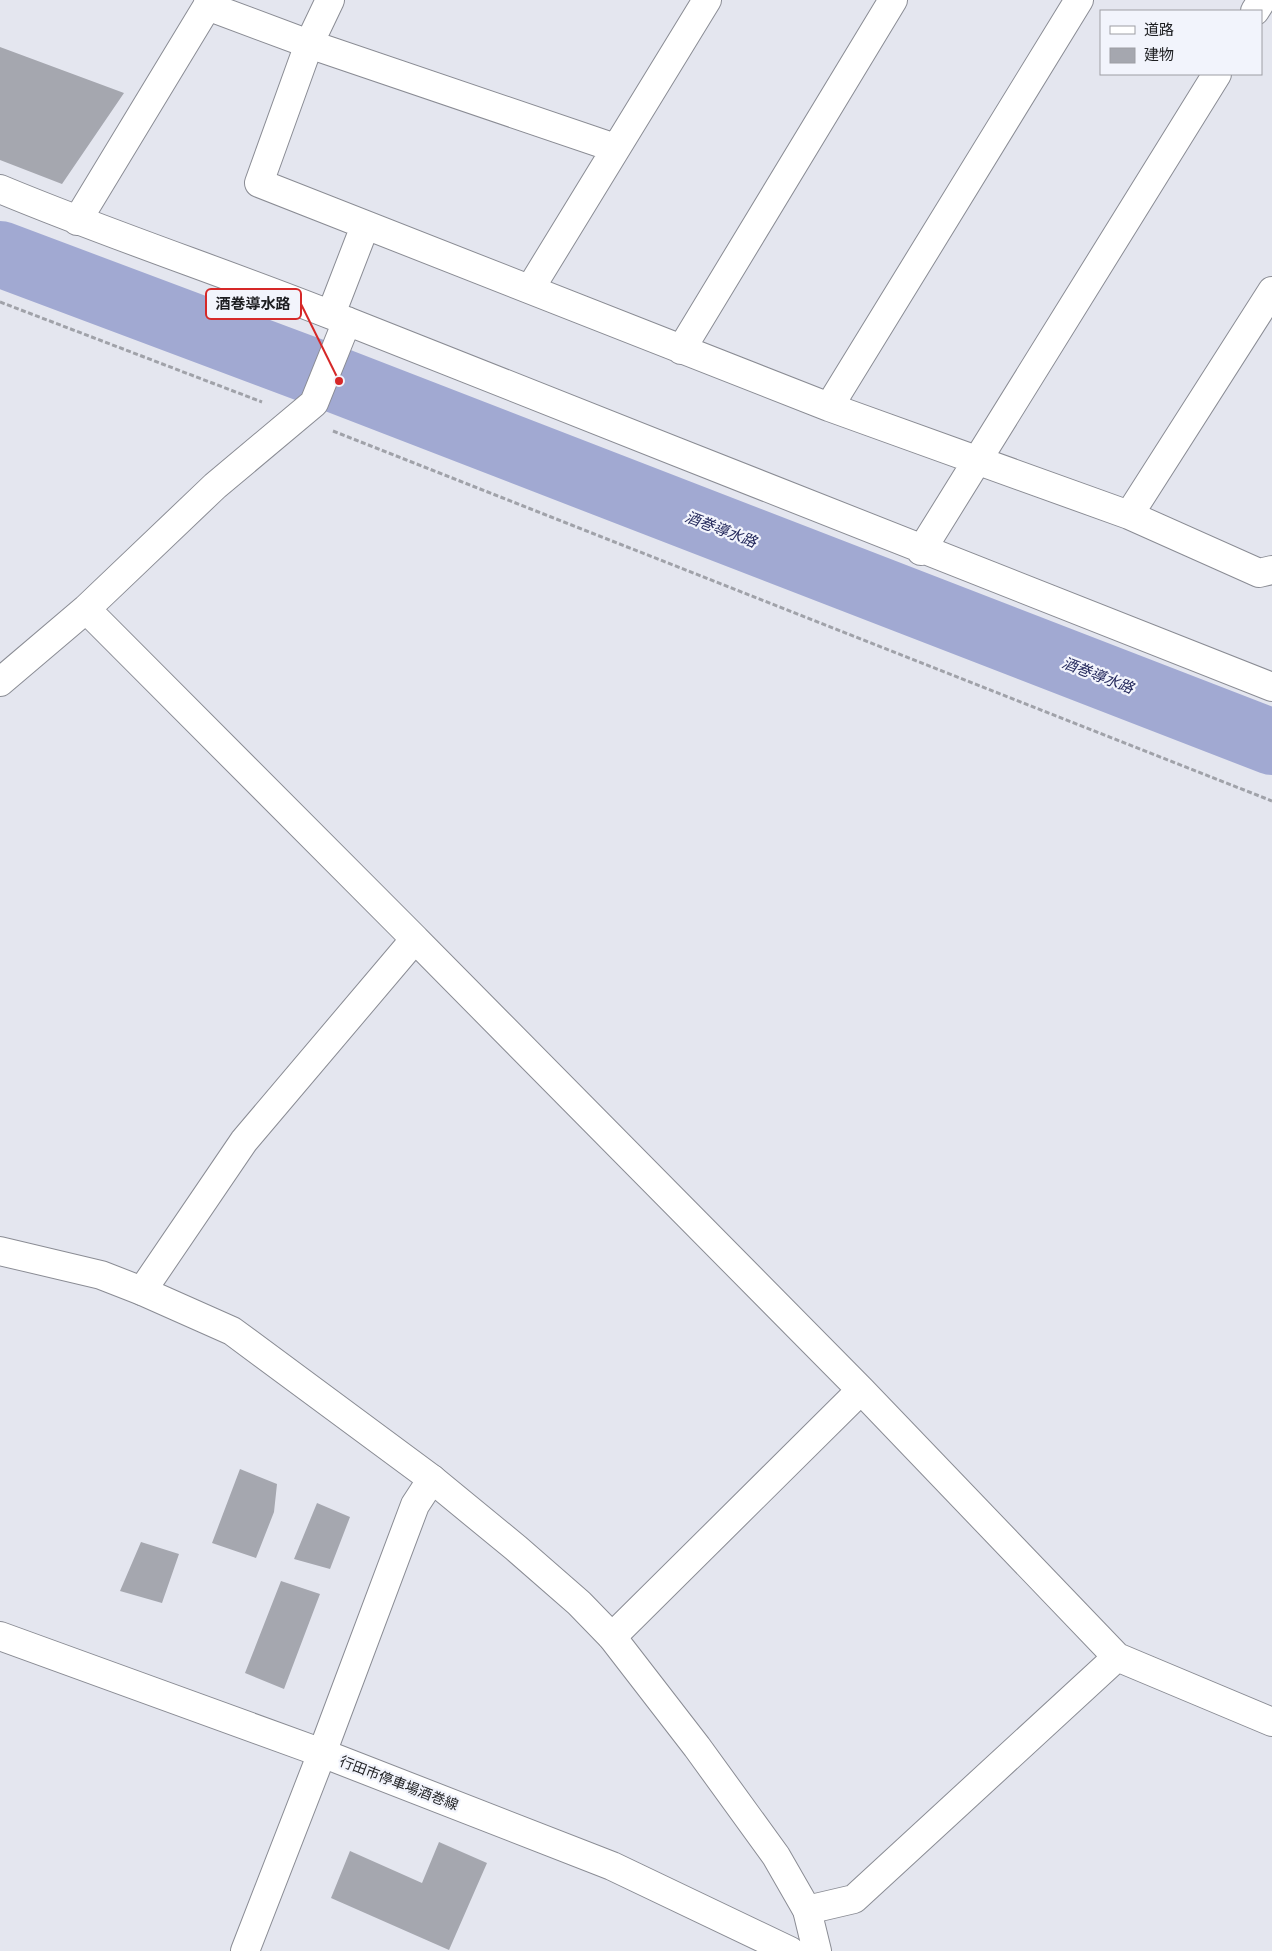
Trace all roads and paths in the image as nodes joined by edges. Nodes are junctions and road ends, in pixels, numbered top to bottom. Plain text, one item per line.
1 (330, 0) edge
2 (707, 0) edge
3 (893, 0) edge
4 (1079, 0) edge
5 (209, 3) edge
6 (309, 44) junction
7 (1216, 75) edge
8 (615, 148) junction
9 (0, 189) edge
10 (77, 221) junction
11 (365, 226) junction
12 (530, 289) junction
13 (1272, 291) edge
14 (0, 302) edge
15 (339, 318) junction
16 (681, 350) junction
17 (829, 407) junction
18 (306, 410) junction
19 (978, 461) junction
20 (1129, 515) junction
21 (921, 551) junction
22 (1272, 570) edge
23 (86, 609) junction
24 (0, 682) edge
25 (1272, 687) edge
26 (1272, 801) edge
27 (415, 939) junction
28 (0, 1251) edge
29 (142, 1291) junction
30 (861, 1390) junction
31 (432, 1479) junction
32 (0, 1636) edge
33 (612, 1637) junction
34 (1117, 1657) junction
35 (1272, 1722) edge
36 (322, 1752) junction
37 (807, 1910) junction
38 (245, 1951) edge
39 (790, 1951) edge
40 (817, 1951) edge

1 - 6 street
2 - 8 street
3 - 16 street
4 - 17 street
5 - 6 street
5 - 10 street
6 - 8 street
6 - 11 street
7 - 19 street
8 - 12 street
9 - 10 street
10 - 15 street
11 - 12 street
11 - 15 street
12 - 16 street
13 - 20 street
14 - 18 path
15 - 18 street
15 - 21 street
16 - 17 street
17 - 19 street
18 - 23 street
18 - 26 path
19 - 20 street
19 - 21 street
20 - 22 street
21 - 25 street
23 - 24 street
23 - 27 street
27 - 29 street
27 - 30 street
28 - 29 street
29 - 31 street
30 - 33 street
30 - 34 street
31 - 33 street
31 - 36 street
32 - 36 street, 行田市停車場酒巻線
33 - 37 street
34 - 35 street
34 - 37 street
36 - 38 street
36 - 39 street, 行田市停車場酒巻線
37 - 40 street

